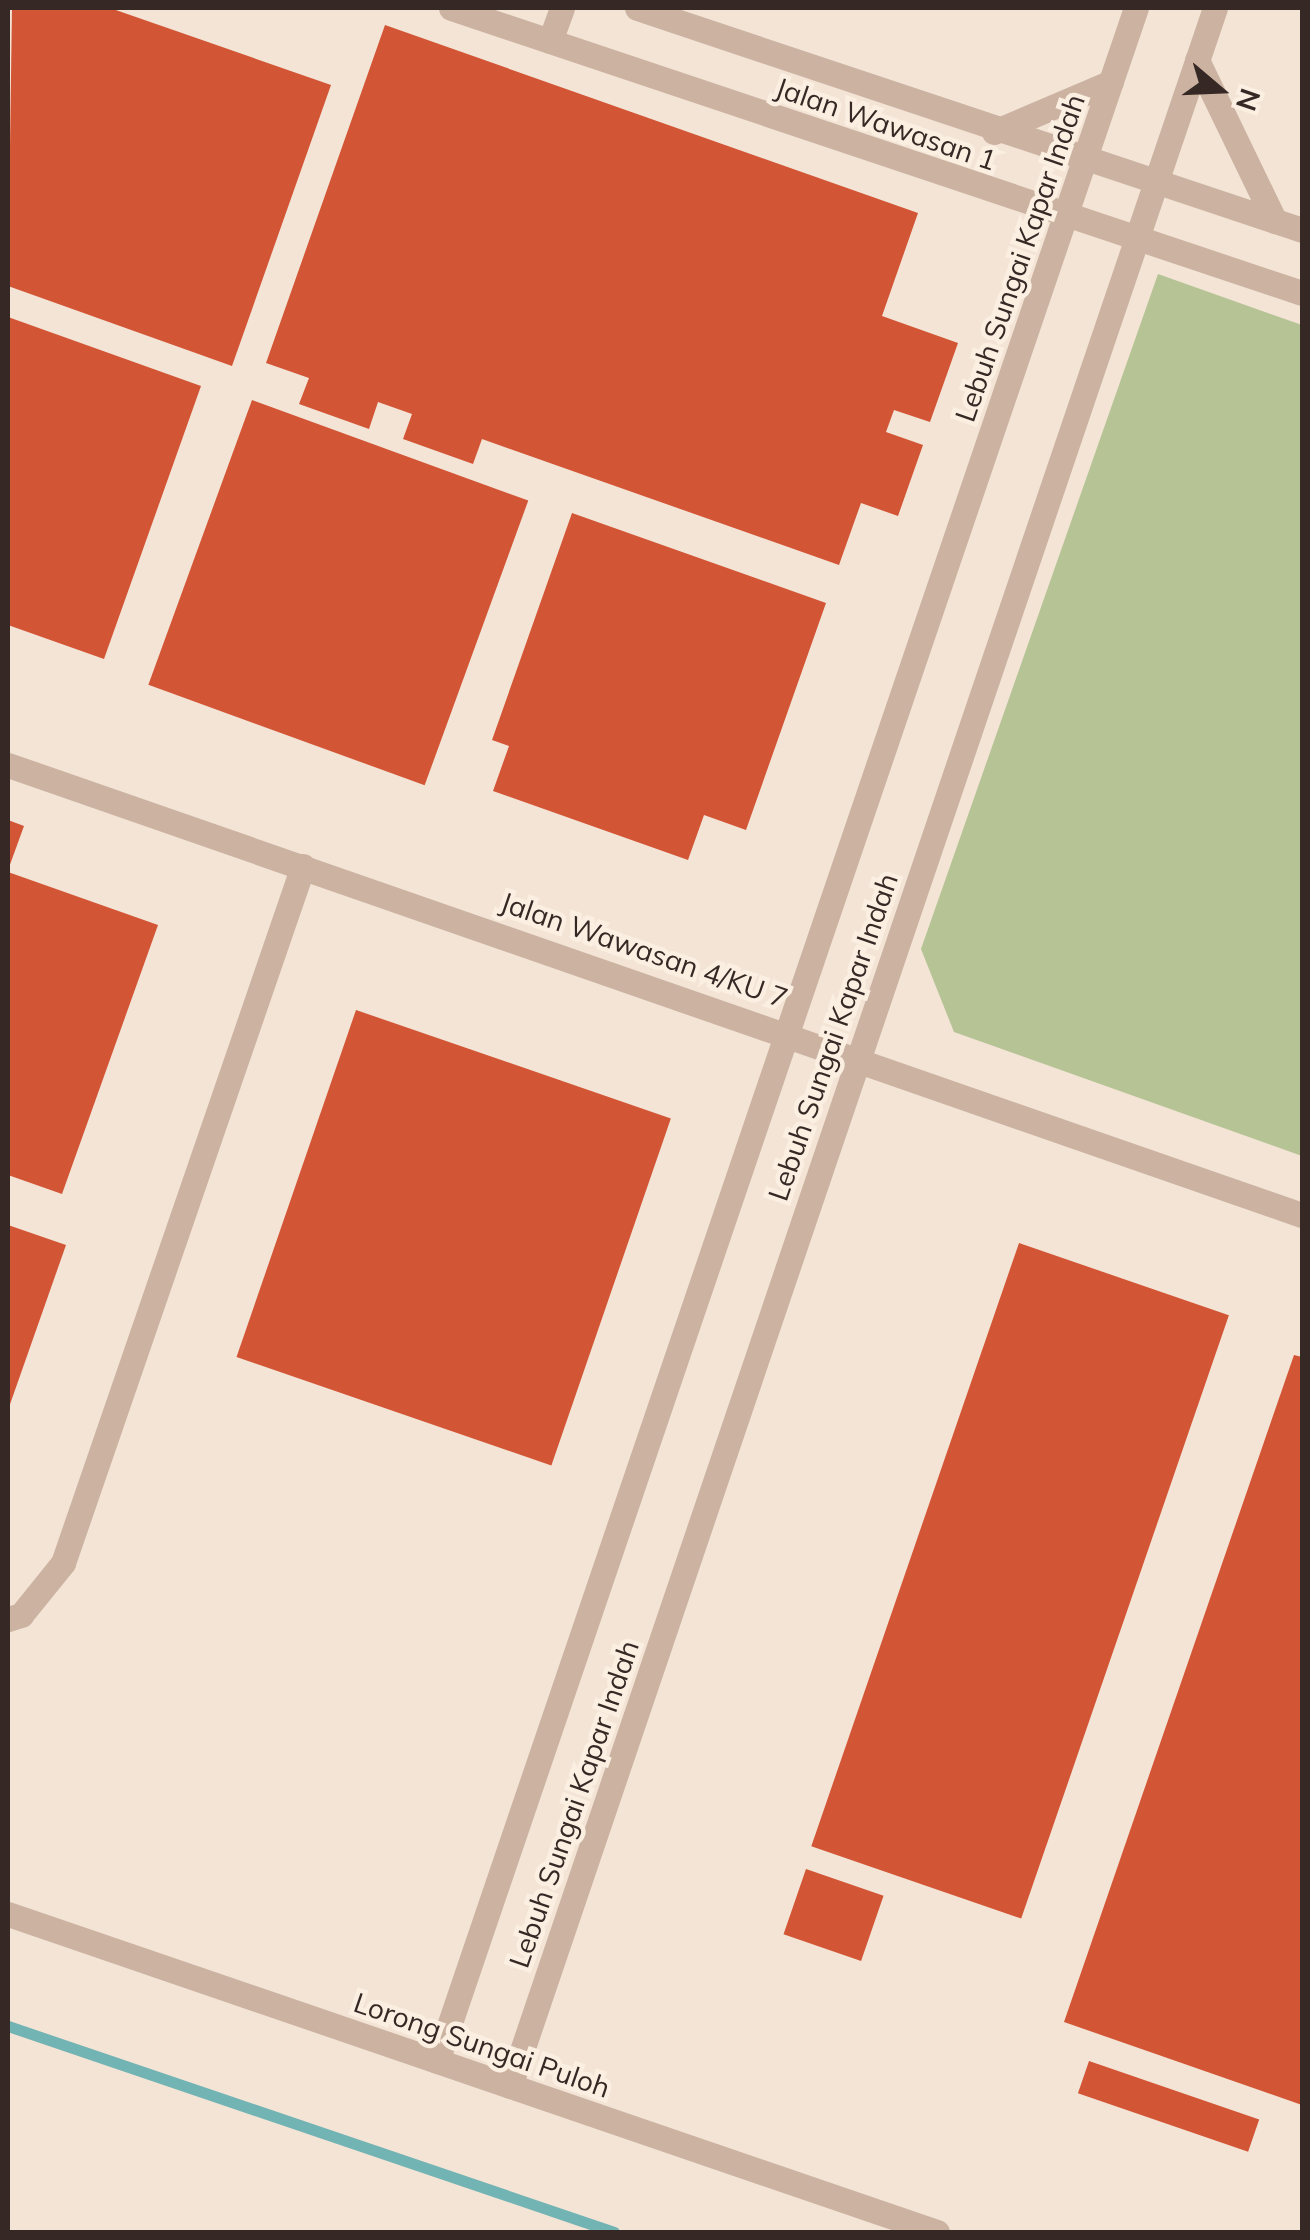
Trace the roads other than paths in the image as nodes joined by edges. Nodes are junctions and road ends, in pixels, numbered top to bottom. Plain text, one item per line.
1 (451, 8) edge
2 (562, 8) edge
3 (637, 8) edge
4 (1136, 8) edge
5 (1215, 8) edge
6 (550, 41) junction
7 (1198, 60) junction
8 (1111, 82) junction
9 (994, 132) junction
10 (1086, 159) junction
11 (1156, 181) junction
12 (1066, 218) junction
13 (1275, 221) junction
14 (1302, 230) edge
15 (1138, 236) junction
16 (1302, 293) edge
17 (8, 765) edge
18 (304, 866) junction
19 (787, 1031) junction
20 (858, 1055) junction
21 (1302, 1214) edge
22 (8, 1619) edge
23 (8, 1914) edge
24 (437, 2061) junction
25 (510, 2086) junction
26 (937, 2232) edge

1 - 6 street, Jalan Wawasan 1
2 - 6 street
3 - 9 street, Jalan Wawasan 1
4 - 8 street, Lebuh Sungai Kapar Indah
5 - 7 street, Lebuh Sungai Kapar Indah
6 - 12 street, Jalan Wawasan 1
7 - 11 street, Lebuh Sungai Kapar Indah
7 - 13 street
8 - 9 street
8 - 10 street, Lebuh Sungai Kapar Indah
9 - 10 street, Jalan Wawasan 1
10 - 11 street, Jalan Wawasan 1
10 - 12 street, Lebuh Sungai Kapar Indah
11 - 13 street, Jalan Wawasan 1
11 - 15 street, Lebuh Sungai Kapar Indah
12 - 15 street, Jalan Wawasan 1
12 - 19 street, Lebuh Sungai Kapar Indah
13 - 14 street, Jalan Wawasan 1
15 - 16 street, Jalan Wawasan 1
15 - 20 street, Lebuh Sungai Kapar Indah
17 - 18 street, Jalan Wawasan 4/KU 7
18 - 19 street, Jalan Wawasan 4/KU 7
18 - 22 street
19 - 20 street, Jalan Wawasan 4/KU 7
19 - 24 street, Lebuh Sungai Kapar Indah
20 - 21 street, Jalan Wawasan 4/KU 7
20 - 25 street, Lebuh Sungai Kapar Indah
23 - 24 street, Lorong Sungai Puloh
24 - 25 street, Lorong Sungai Puloh
25 - 26 street, Lorong Sungai Puloh

